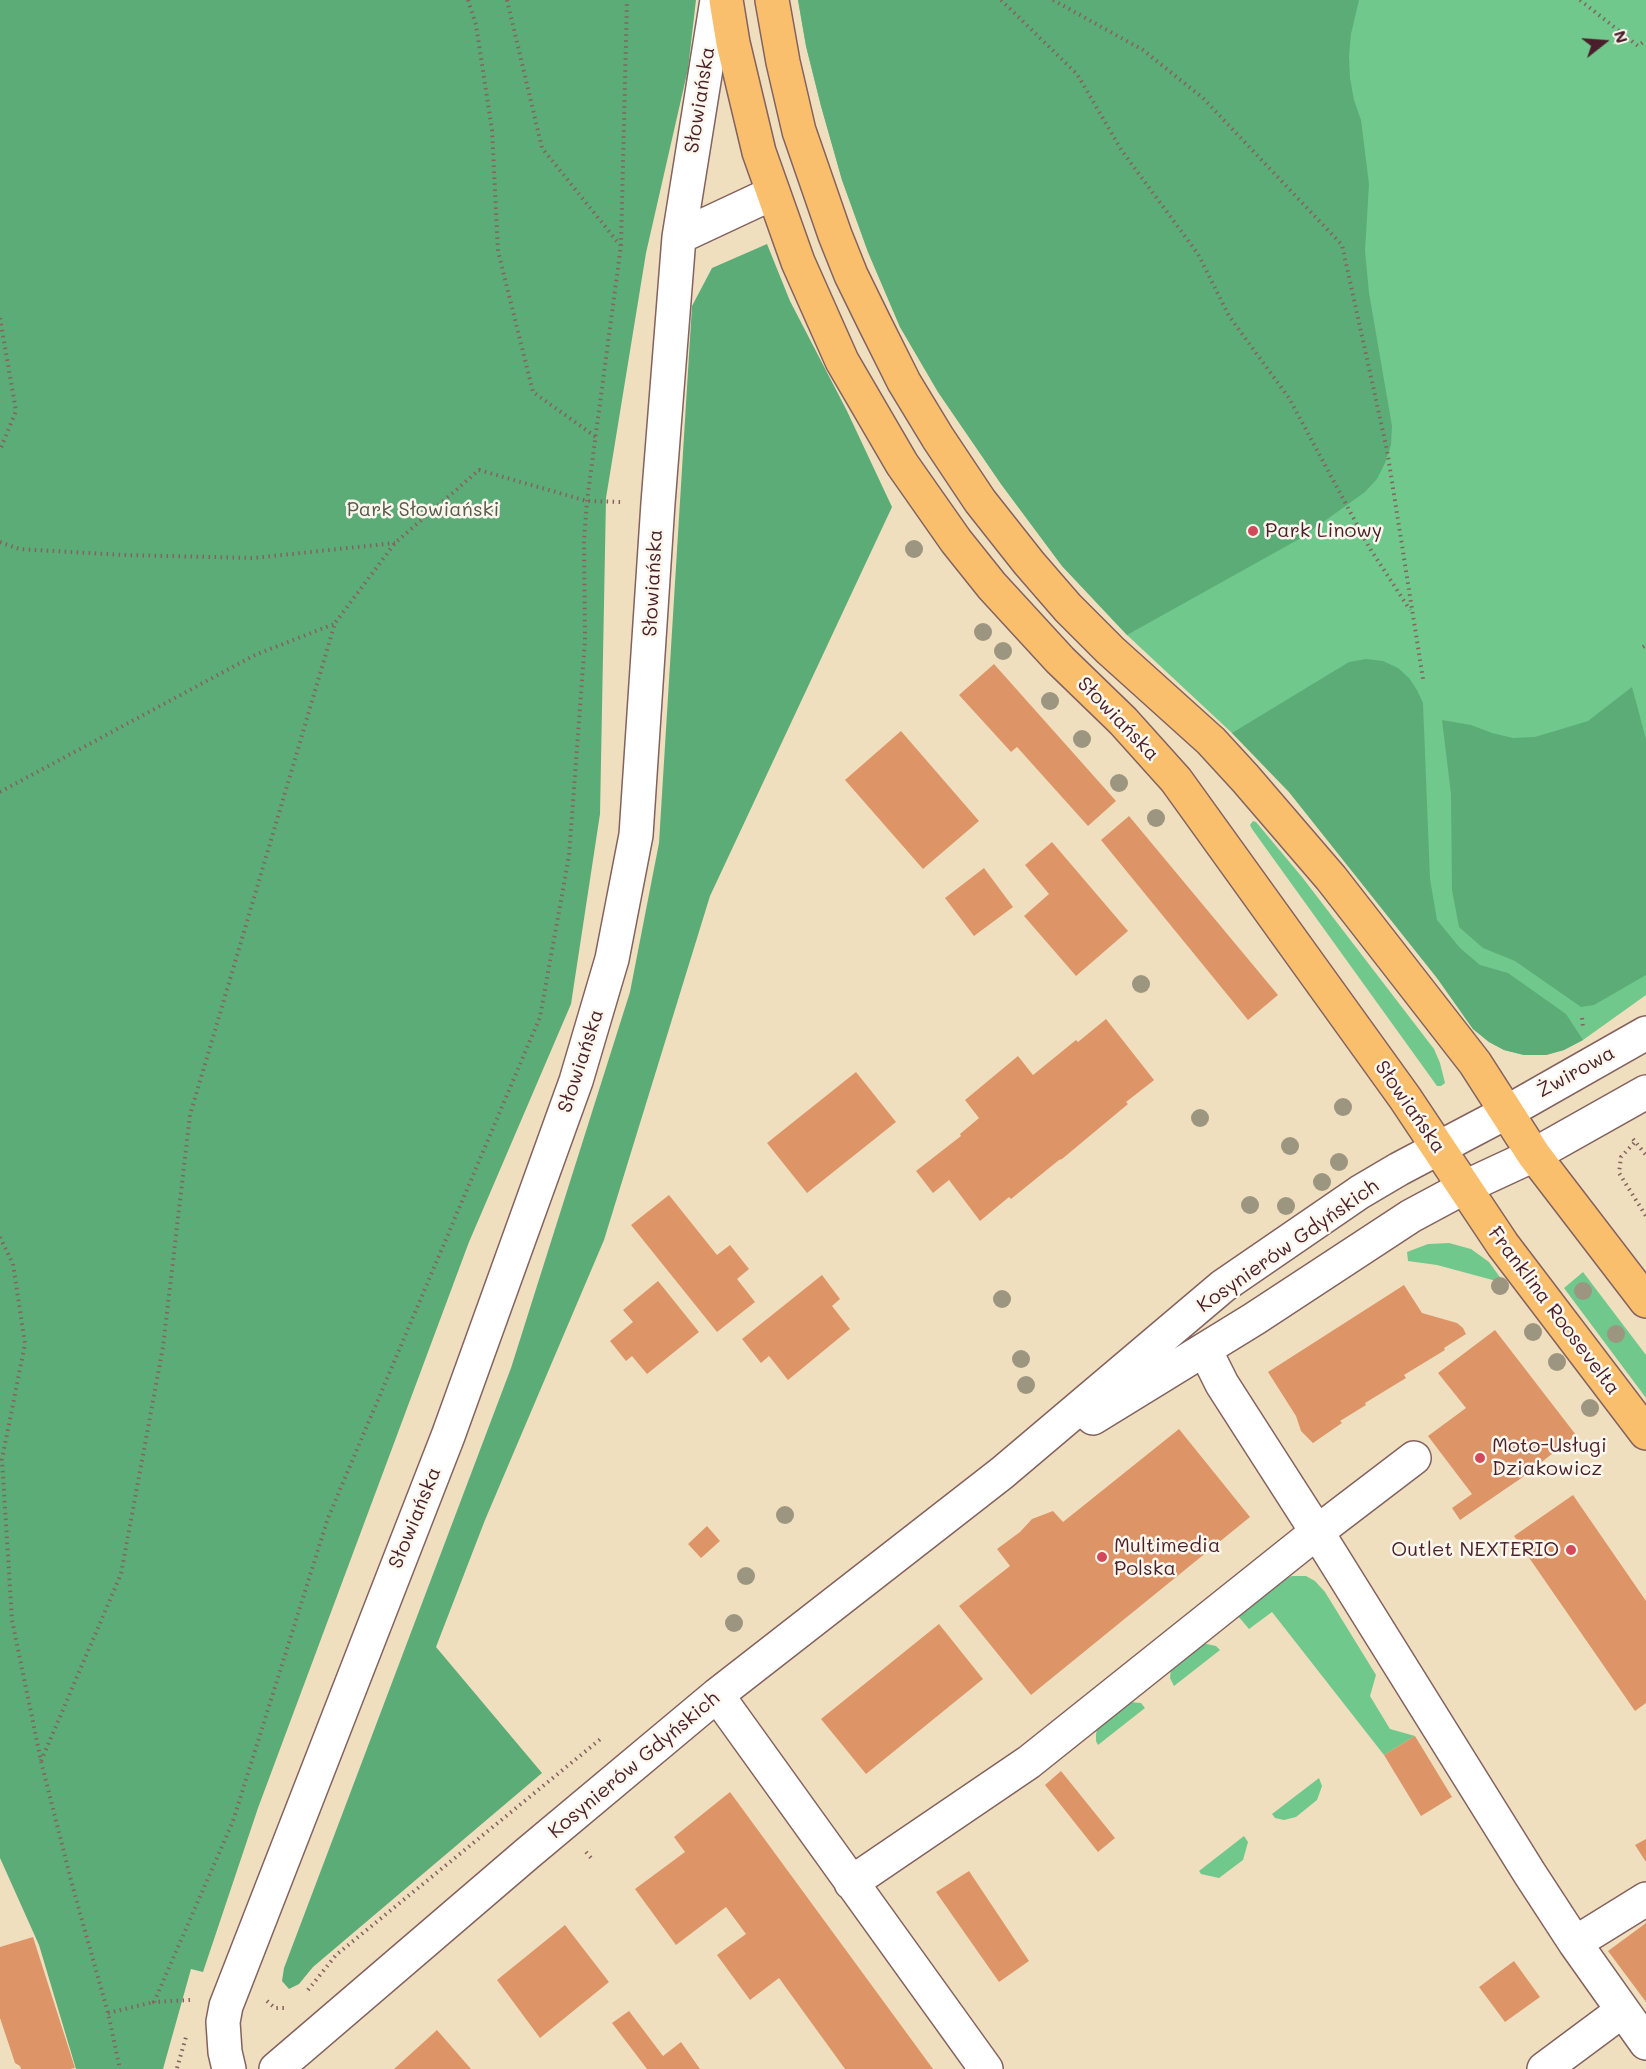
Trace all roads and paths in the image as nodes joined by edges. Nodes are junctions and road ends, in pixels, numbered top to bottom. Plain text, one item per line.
1 (468, 0) edge
2 (507, 0) edge
3 (627, 0) edge
4 (717, 0) edge
5 (726, 0) edge
6 (772, 0) edge
7 (1001, 0) edge
8 (1053, 0) edge
9 (1580, 0) edge
10 (1063, 2) edge
11 (1646, 40) edge
12 (772, 193) junction
13 (679, 237) junction
14 (621, 245) junction
15 (0, 318) edge
16 (596, 437) junction
17 (0, 450) edge
18 (587, 501) junction
19 (658, 503) junction
20 (0, 542) edge
21 (395, 543) junction
22 (1412, 614) junction
23 (335, 623) junction
24 (1423, 680) dead end
25 (0, 792) edge
26 (1646, 1034) edge
27 (1646, 1092) edge
28 (1507, 1112) junction
29 (1641, 1138) dead end
30 (1439, 1148) junction
31 (1534, 1155) junction
32 (1465, 1187) junction
33 (1646, 1216) edge
34 (0, 1237) edge
35 (1646, 1301) edge
36 (1205, 1350) junction
37 (1646, 1433) edge
38 (1414, 1458) dead end
39 (1002, 1473) junction
40 (1317, 1532) junction
41 (717, 1695) junction
42 (603, 1737) dead end
43 (41, 1761) junction
44 (851, 1883) junction
45 (1646, 1899) edge
46 (1575, 1943) junction
47 (234, 1984) junction
48 (306, 1992) dead end
49 (154, 2001) junction
50 (292, 2007) dead end
51 (1622, 2011) junction
52 (108, 2013) junction
53 (1646, 2043) edge
54 (1562, 2064) edge
55 (120, 2069) edge
56 (229, 2069) edge
57 (276, 2069) edge
58 (986, 2069) edge

1 - 16 path
2 - 14 path
3 - 14 path
4 - 13 street, Słowiańska
5 - 12 main road, Słowiańska
6 - 28 main road
7 - 22 path
8 - 10 path
9 - 11 path
10 - 22 path
12 - 13 street
12 - 30 main road, Słowiańska
13 - 19 street, Słowiańska
14 - 16 path
15 - 17 path
16 - 18 path
18 - 19 path
18 - 21 path
18 - 49 path
19 - 47 street, Słowiańska
20 - 21 path
21 - 23 path
22 - 24 path
23 - 25 path
23 - 43 path
26 - 28 street, Żwirowa
27 - 31 street
28 - 30 street, Kosynierów Gdyńskich
28 - 31 main road
29 - 33 path
30 - 32 main road, Słowiańska
30 - 39 street, Kosynierów Gdyńskich
31 - 32 street, Kosynierów Gdyńskich
31 - 35 main road
32 - 36 street, Kosynierów Gdyńskich
32 - 37 main road, Franklina Roosevelta
34 - 43 path
36 - 39 street, Kosynierów Gdyńskich
36 - 40 street
38 - 40 street
39 - 41 street, Kosynierów Gdyńskich
40 - 44 street
40 - 46 street
41 - 44 street
41 - 57 street, Kosynierów Gdyńskich
42 - 48 path
43 - 52 path
44 - 58 street
45 - 46 street
46 - 51 street
47 - 49 path
47 - 50 path
47 - 56 street, Słowiańska
49 - 52 path
51 - 53 street
51 - 54 street
52 - 55 path

